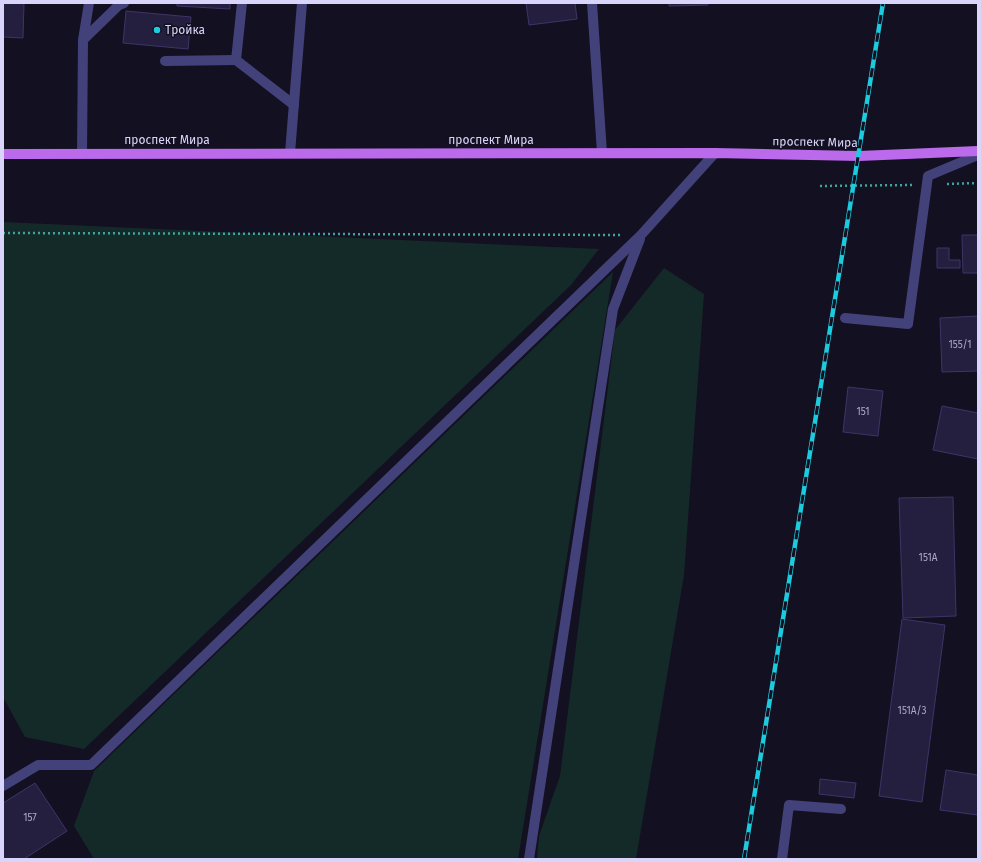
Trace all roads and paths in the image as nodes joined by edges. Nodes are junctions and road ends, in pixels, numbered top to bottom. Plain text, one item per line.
1 (89, 3) edge
2 (124, 3) edge
3 (242, 3) edge
4 (302, 3) edge
5 (592, 3) edge
6 (84, 40) junction
7 (236, 60) junction
8 (165, 61) dead end
9 (294, 105) junction
10 (978, 151) edge
11 (290, 153) junction
12 (602, 153) junction
13 (715, 153) junction
14 (3, 154) edge
15 (82, 154) junction
16 (978, 156) edge
17 (978, 183) edge
18 (927, 185) junction
19 (820, 186) dead end
20 (3, 233) edge
21 (641, 235) junction
22 (845, 318) dead end
23 (3, 786) edge
24 (841, 809) dead end
25 (529, 859) edge
26 (782, 859) edge

1 - 6 street
2 - 6 street
3 - 7 street
4 - 9 street
5 - 12 street
6 - 15 street
7 - 8 street
7 - 9 street
9 - 11 street
10 - 13 main road, проспект Мира
11 - 12 main road, проспект Мира
11 - 15 main road, проспект Мира
12 - 13 main road, проспект Мира
13 - 21 street
14 - 15 main road, проспект Мира
16 - 18 street
17 - 18 path
18 - 19 path
18 - 22 street
20 - 21 path
21 - 23 street
21 - 25 street
24 - 26 street

